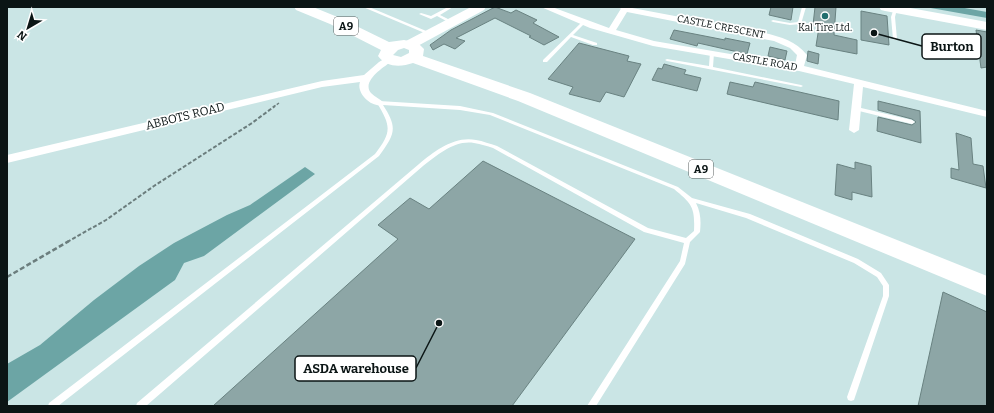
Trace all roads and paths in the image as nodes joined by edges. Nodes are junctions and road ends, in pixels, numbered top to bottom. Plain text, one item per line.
1 (301, 7) edge
2 (364, 7) edge
3 (451, 7) edge
4 (480, 7) edge
5 (545, 7) edge
6 (804, 7) edge
7 (624, 8) edge
8 (890, 8) edge
9 (421, 14) dead end
10 (437, 14) junction
11 (773, 21) dead end
12 (451, 22) junction
13 (584, 22) junction
14 (987, 26) edge
15 (611, 31) junction
16 (429, 33) junction
17 (570, 35) junction
18 (895, 39) dead end
19 (595, 44) dead end
20 (411, 52) junction
21 (389, 53) junction
22 (712, 53) junction
23 (668, 60) dead end
24 (545, 61) dead end
25 (711, 68) junction
26 (799, 68) junction
27 (365, 78) junction
28 (859, 83) junction
29 (801, 86) dead end
30 (284, 93) junction
31 (378, 103) junction
32 (857, 109) junction
33 (987, 114) edge
34 (912, 122) dead end
35 (854, 130) dead end
36 (7, 159) edge
37 (692, 200) junction
38 (687, 241) junction
39 (7, 277) edge
40 (987, 286) edge
41 (851, 397) dead end
42 (52, 406) edge
43 (140, 406) edge
44 (591, 406) edge

1 - 21 main road, A9
2 - 16 lane
3 - 10 lane
4 - 12 street
5 - 13 street, CASTLE ROAD
6 - 11 lane
7 - 15 street, CASTLE CRESCENT
7 - 26 street, CASTLE CRESCENT
8 - 14 street
8 - 18 lane
9 - 10 lane
10 - 12 lane
12 - 16 street
13 - 15 street, CASTLE ROAD
13 - 17 lane
15 - 22 street, CASTLE ROAD
16 - 20 street
17 - 19 lane
17 - 24 lane
20 - 21 main road
20 - 40 main road, A9
21 - 27 street
22 - 25 lane
22 - 26 street, CASTLE ROAD
23 - 25 lane
25 - 29 lane
26 - 28 street, CASTLE ROAD
27 - 30 street, ABBOTS ROAD
27 - 31 street
28 - 32 street
28 - 33 street, CASTLE ROAD
30 - 36 street, ABBOTS ROAD
30 - 39 path
31 - 37 lane
31 - 42 lane
32 - 34 lane
32 - 35 street
37 - 38 lane
37 - 41 lane
38 - 43 lane
38 - 44 lane

